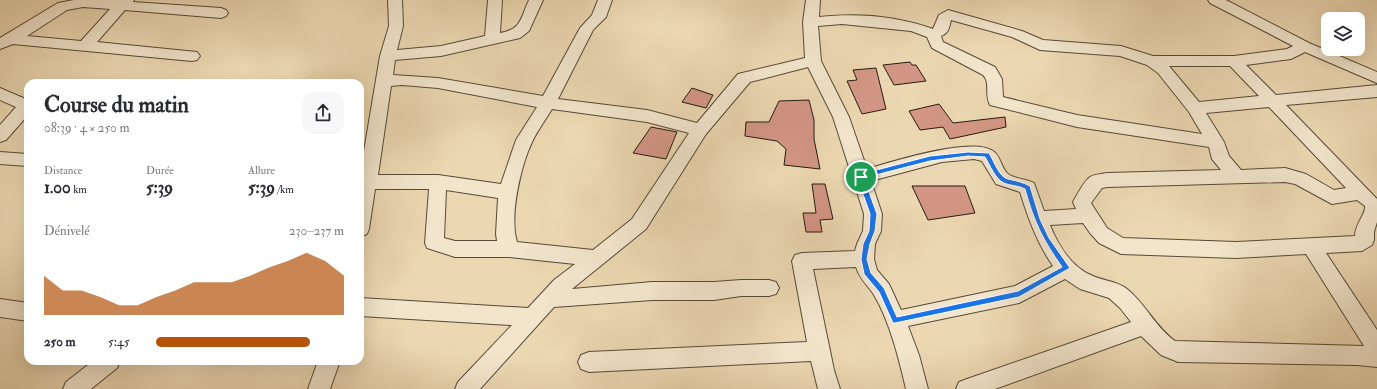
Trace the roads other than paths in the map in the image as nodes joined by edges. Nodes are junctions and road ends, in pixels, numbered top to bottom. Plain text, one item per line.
1 (395, 0) edge
2 (495, 0) edge
3 (536, 0) edge
4 (605, 0) edge
5 (813, 0) edge
6 (1215, 0) edge
7 (125, 2) edge
8 (221, 12) dead end
9 (810, 22) junction
10 (934, 34) junction
11 (492, 39) junction
12 (6, 41) edge
13 (85, 46) junction
14 (1304, 46) junction
15 (192, 56) dead end
16 (388, 56) junction
17 (813, 61) junction
18 (1152, 61) junction
19 (1234, 61) junction
20 (1377, 78) edge
21 (384, 81) junction
22 (1370, 92) edge
23 (0, 94) edge
24 (1272, 100) junction
25 (1377, 102) edge
26 (548, 103) junction
27 (24, 104) edge
28 (1195, 108) junction
29 (24, 110) edge
30 (700, 130) junction
31 (2, 131) edge
32 (1216, 142) junction
33 (0, 158) edge
34 (24, 160) edge
35 (1236, 176) junction
36 (861, 177) junction
37 (364, 182) edge
38 (438, 182) junction
39 (507, 192) junction
40 (1361, 194) junction
41 (1376, 206) edge
42 (1089, 215) junction
43 (1037, 219) junction
44 (1310, 246) junction
45 (509, 249) junction
46 (596, 258) junction
47 (864, 259) junction
48 (1067, 268) junction
49 (769, 288) dead end
50 (549, 299) junction
51 (364, 307) edge
52 (0, 308) edge
53 (24, 311) edge
54 (531, 317) junction
55 (895, 320) junction
56 (1145, 326) junction
57 (1377, 348) edge
58 (819, 351) junction
59 (1377, 357) edge
60 (589, 362) dead end
61 (104, 365) edge
62 (328, 365) edge
63 (74, 389) edge
64 (319, 389) edge
65 (466, 389) edge
66 (829, 389) edge
67 (917, 389) edge
68 (967, 389) edge

1 - 16 street
2 - 11 street
3 - 11 street
4 - 26 street
5 - 9 street
6 - 14 street
7 - 8 street
7 - 12 street
7 - 13 street
9 - 10 street
9 - 17 street
10 - 18 street
10 - 32 street
11 - 16 street
12 - 13 street
13 - 15 street
14 - 19 street
14 - 20 street
16 - 21 street
17 - 30 street
17 - 36 street
18 - 19 street
18 - 28 street
19 - 24 street
21 - 26 street
21 - 37 street
22 - 24 street
22 - 25 street
23 - 27 street
24 - 28 street
24 - 40 street
26 - 30 street
26 - 39 street
28 - 32 street
29 - 31 street
30 - 46 street
32 - 35 street
33 - 34 street
35 - 40 street
35 - 42 street
36 - 43 street
36 - 47 street
37 - 38 street
38 - 39 street
38 - 45 street
39 - 45 street
40 - 41 street
41 - 44 street
42 - 43 street
42 - 44 street
43 - 48 street
44 - 57 street
45 - 46 street
46 - 50 street
47 - 55 street
47 - 58 street
48 - 55 street
48 - 56 street
49 - 50 street
50 - 54 street
51 - 54 street
52 - 53 street
54 - 65 street
55 - 67 street
56 - 59 street
56 - 68 street
58 - 60 street
58 - 66 street
61 - 63 street
62 - 64 street

